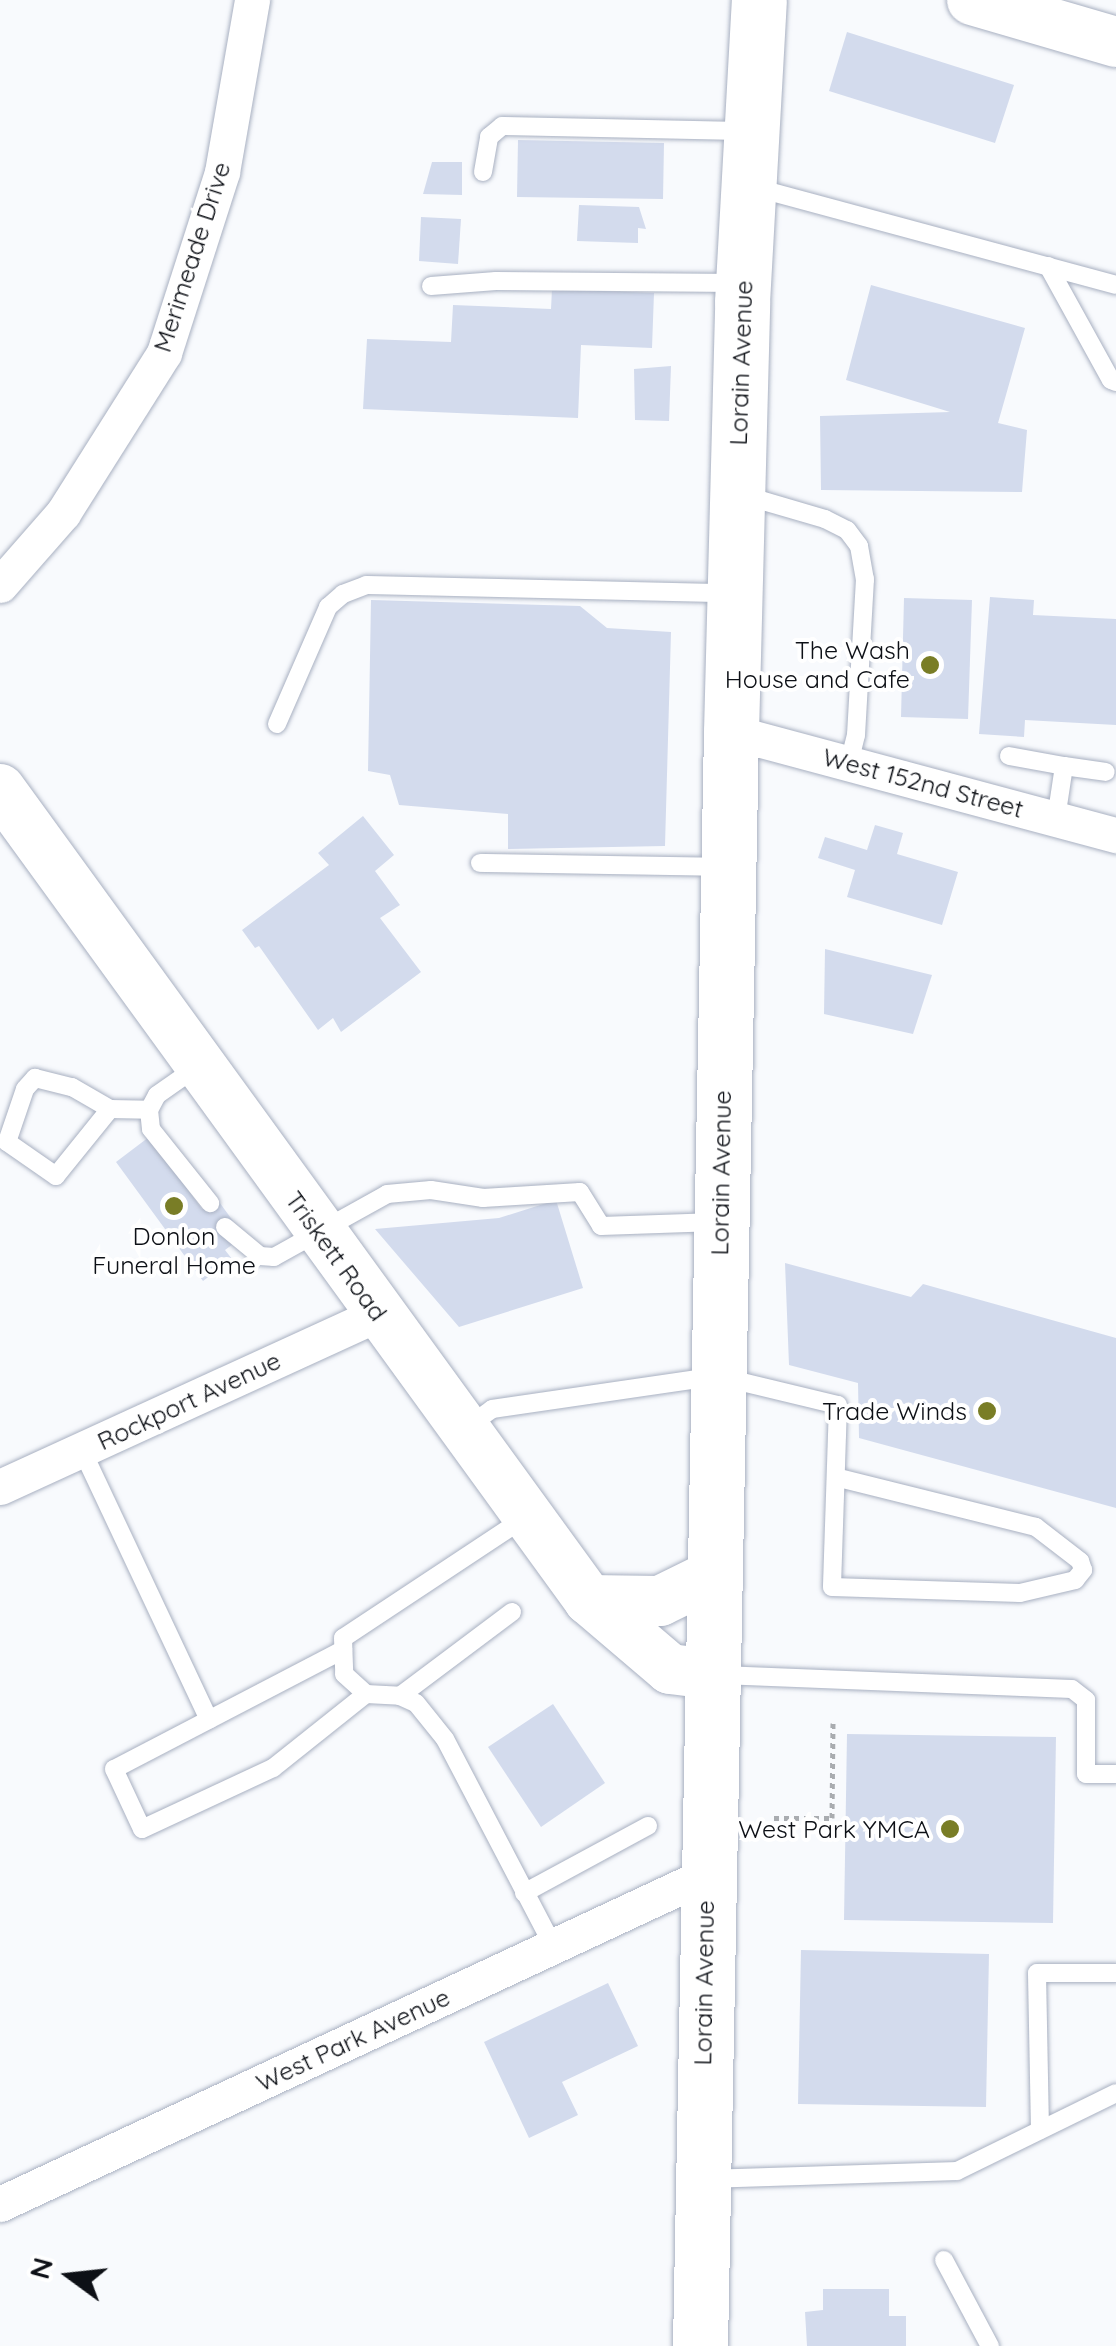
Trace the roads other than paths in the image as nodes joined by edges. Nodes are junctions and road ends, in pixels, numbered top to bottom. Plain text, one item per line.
1 (252, 0) edge
2 (759, 0) edge
3 (972, 0) edge
4 (1116, 42) edge
5 (750, 131) junction
6 (483, 172) dead end
7 (747, 186) junction
8 (1048, 266) junction
9 (742, 284) junction
10 (1116, 285) edge
11 (431, 286) dead end
12 (1116, 382) edge
13 (737, 493) junction
14 (0, 585) edge
15 (734, 593) junction
16 (277, 724) dead end
17 (731, 732) junction
18 (1010, 756) dead end
19 (849, 764) junction
20 (1064, 766) junction
21 (1106, 772) dead end
22 (0, 789) edge
23 (1056, 819) junction
24 (1116, 835) edge
25 (480, 862) dead end
26 (728, 866) junction
27 (199, 1066) junction
28 (110, 1109) junction
29 (149, 1110) junction
30 (210, 1204) dead end
31 (720, 1222) junction
32 (224, 1227) dead end
33 (320, 1233) junction
34 (378, 1314) junction
35 (717, 1376) junction
36 (464, 1430) junction
37 (82, 1450) junction
38 (836, 1477) junction
39 (0, 1488) edge
40 (527, 1516) junction
41 (713, 1575) junction
42 (589, 1600) junction
43 (512, 1612) dead end
44 (343, 1650) junction
45 (711, 1674) junction
46 (366, 1694) junction
47 (400, 1696) junction
48 (209, 1720) junction
49 (1116, 1774) edge
50 (648, 1826) dead end
51 (706, 1875) junction
52 (524, 1893) junction
53 (553, 1946) junction
54 (1116, 1973) edge
55 (1116, 2093) edge
56 (1040, 2130) junction
57 (702, 2179) junction
58 (0, 2204) edge
59 (944, 2260) dead end
60 (700, 2346) edge
61 (990, 2346) edge

1 - 14 street, Merimeade Drive
2 - 5 main road, Lorain Avenue
3 - 4 main road
5 - 6 lane
5 - 7 main road, Lorain Avenue
7 - 8 lane
7 - 9 main road, Lorain Avenue
8 - 10 lane
8 - 12 lane
9 - 11 lane
9 - 13 main road, Lorain Avenue
13 - 15 main road, Lorain Avenue
13 - 19 lane
15 - 16 lane
15 - 17 main road, Lorain Avenue
17 - 19 street, West 152nd Street
17 - 26 main road, Lorain Avenue
18 - 20 lane
19 - 23 street, West 152nd Street
20 - 21 lane
20 - 23 lane
22 - 27 main road, Triskett Road
23 - 24 street, West 152nd Street
25 - 26 lane
26 - 31 main road, Lorain Avenue
27 - 29 lane
27 - 33 main road, Triskett Road
28 - 28 lane
28 - 29 lane
29 - 30 lane
31 - 33 lane
31 - 35 main road, Lorain Avenue
32 - 33 lane
33 - 34 main road, Triskett Road
34 - 36 main road, Triskett Road
34 - 37 street, Rockport Avenue
35 - 36 lane
35 - 38 lane
35 - 41 main road, Lorain Avenue
36 - 40 main road, Triskett Road
37 - 39 street, Rockport Avenue
37 - 48 lane
38 - 38 lane
40 - 42 main road, Triskett Road
40 - 44 lane
41 - 42 main road
41 - 45 main road, Lorain Avenue
42 - 45 main road, Triskett Road
43 - 47 lane
44 - 46 lane
44 - 48 lane
45 - 49 lane
45 - 51 main road, Lorain Avenue
46 - 47 lane
46 - 48 lane
47 - 52 lane
50 - 52 lane
51 - 53 street, West Park Avenue
51 - 57 main road, Lorain Avenue
52 - 53 lane
53 - 58 street, West Park Avenue
54 - 56 lane
55 - 56 lane
56 - 57 lane
57 - 60 main road, Lorain Avenue
59 - 61 lane

